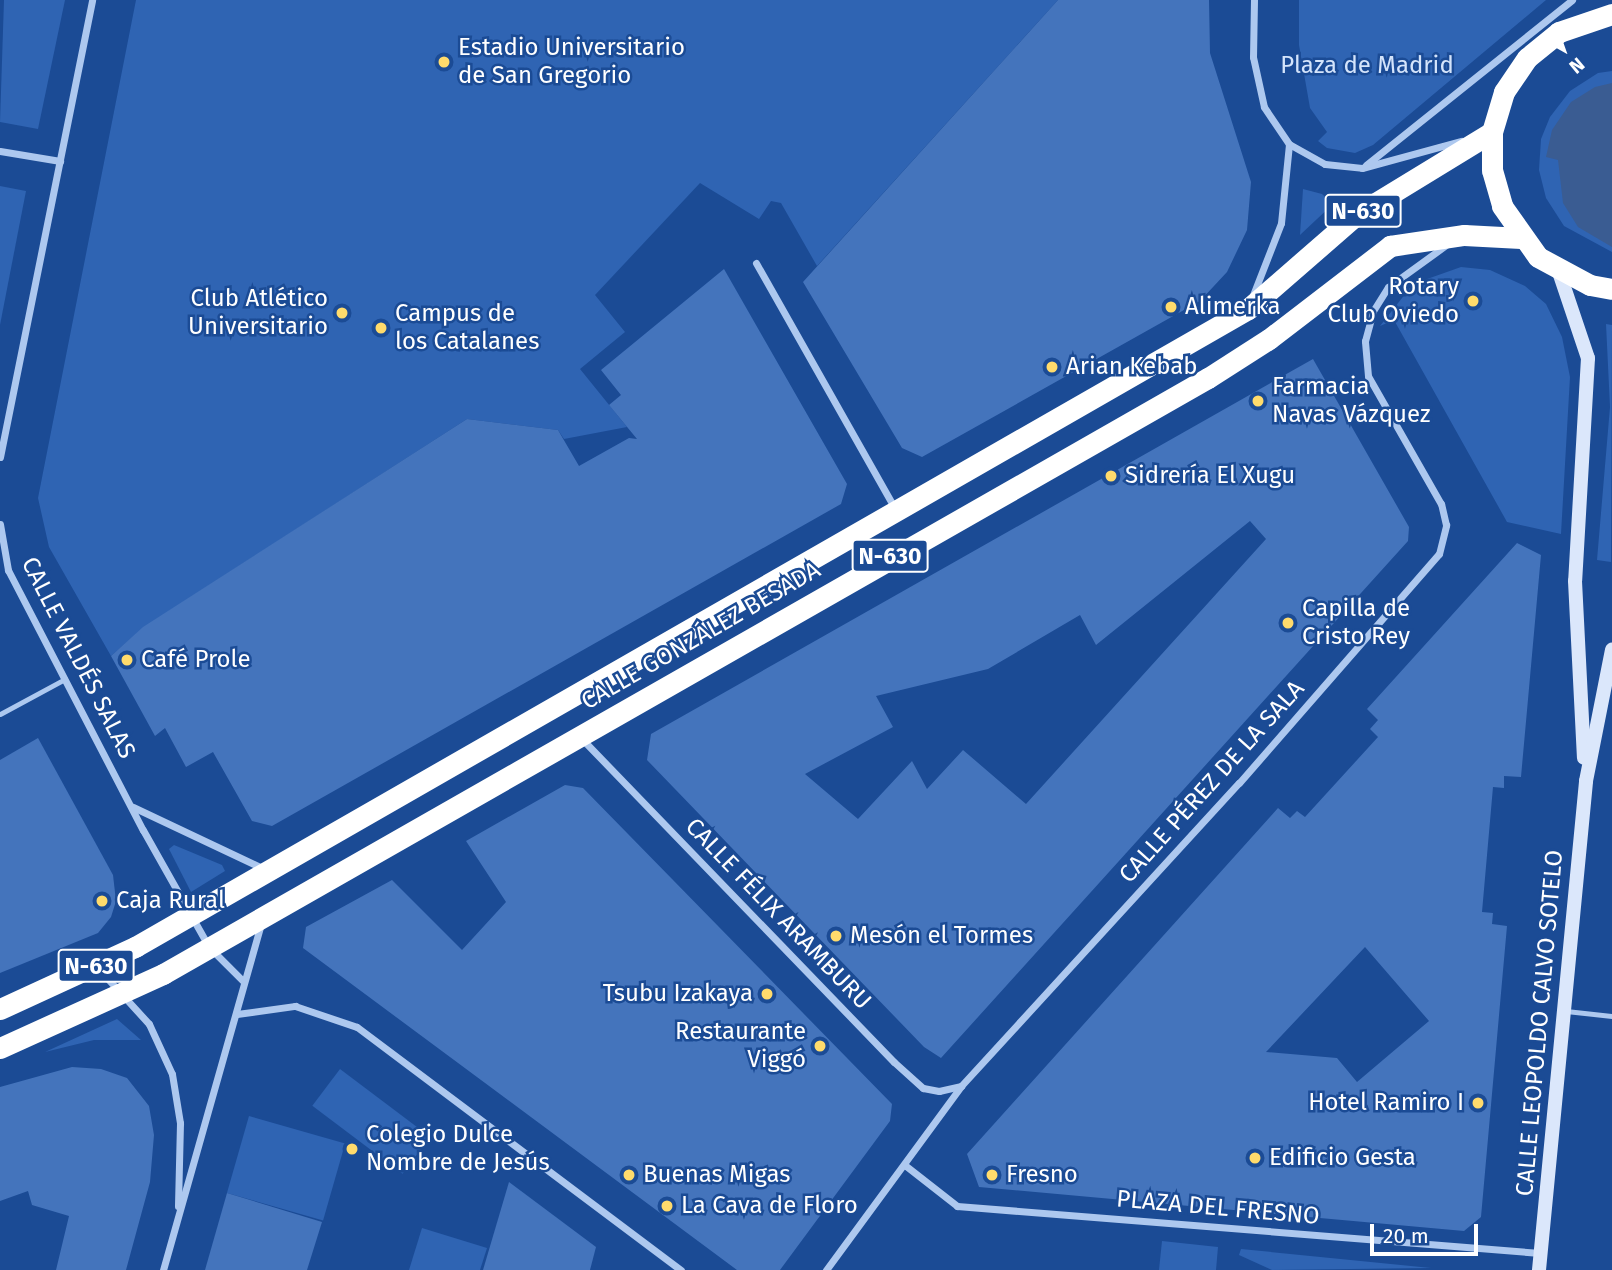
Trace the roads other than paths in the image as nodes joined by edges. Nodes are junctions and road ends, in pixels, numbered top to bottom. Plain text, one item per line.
1 (92, 0) edge
2 (1254, 0) edge
3 (1572, 0) edge
4 (1604, 10) edge
5 (1487, 135) junction
6 (1289, 144) junction
7 (0, 151) edge
8 (60, 161) junction
9 (1362, 167) junction
10 (1464, 235) junction
11 (1521, 238) junction
12 (755, 263) dead end
13 (1559, 272) junction
14 (1612, 289) edge
15 (1248, 309) junction
16 (0, 457) edge
17 (896, 511) junction
18 (0, 524) edge
19 (1612, 650) edge
20 (65, 679) junction
21 (0, 714) edge
22 (579, 736) junction
23 (1586, 781) junction
24 (132, 807) junction
25 (268, 871) junction
26 (264, 913) junction
27 (189, 915) junction
28 (209, 947) junction
29 (96, 966) junction
30 (244, 982) junction
31 (125, 993) junction
32 (0, 1009) edge
33 (1564, 1011) junction
34 (237, 1014) junction
35 (1612, 1016) edge
36 (0, 1048) edge
37 (961, 1086) junction
38 (906, 1166) junction
39 (178, 1217) junction
40 (1541, 1253) junction
41 (163, 1270) edge
42 (681, 1270) edge
43 (826, 1270) edge
44 (1539, 1270) edge

1 - 8 street
2 - 6 street
3 - 9 street
4 - 5 highway
5 - 9 street
5 - 11 highway
5 - 15 highway, CALLE GONZÁLEZ BESADA / N-630
6 - 9 street
6 - 15 street
7 - 8 street
8 - 16 street
10 - 11 highway, CALLE GONZÁLEZ BESADA / N-630
10 - 22 highway, CALLE GONZÁLEZ BESADA / N-630
10 - 37 street, CALLE PÉREZ DE LA SALA
11 - 13 highway
12 - 17 street
13 - 14 highway
13 - 23 street, CALLE LEOPOLDO CALVO SOTELO
15 - 17 highway, CALLE GONZÁLEZ BESADA / N-630
17 - 25 highway, CALLE GONZÁLEZ BESADA / N-630
18 - 20 street, CALLE VALDÉS SALAS
19 - 23 street, CALLE LEOPOLDO CALVO SOTELO
20 - 21 lane
20 - 24 street, CALLE VALDÉS SALAS
22 - 26 highway, CALLE GONZÁLEZ BESADA / N-630
22 - 37 street, CALLE FÉLIX ARAMBURU
23 - 33 street, CALLE LEOPOLDO CALVO SOTELO
24 - 25 street
24 - 27 street, CALLE VALDÉS SALAS
25 - 27 highway, N-630
26 - 28 highway, N-630
26 - 30 street
27 - 28 street
27 - 29 highway, N-630
28 - 30 street
28 - 31 highway, N-630
29 - 31 street
29 - 32 highway, N-630
30 - 34 street
31 - 36 highway, N-630
31 - 39 street
33 - 35 lane
33 - 40 street, CALLE LEOPOLDO CALVO SOTELO
34 - 39 street
34 - 42 street
37 - 38 street, CALLE PÉREZ DE LA SALA
38 - 40 street, PLAZA DEL FRESNO
38 - 43 street, CALLE PÉREZ DE LA SALA
39 - 41 street
40 - 44 street, CALLE LEOPOLDO CALVO SOTELO

